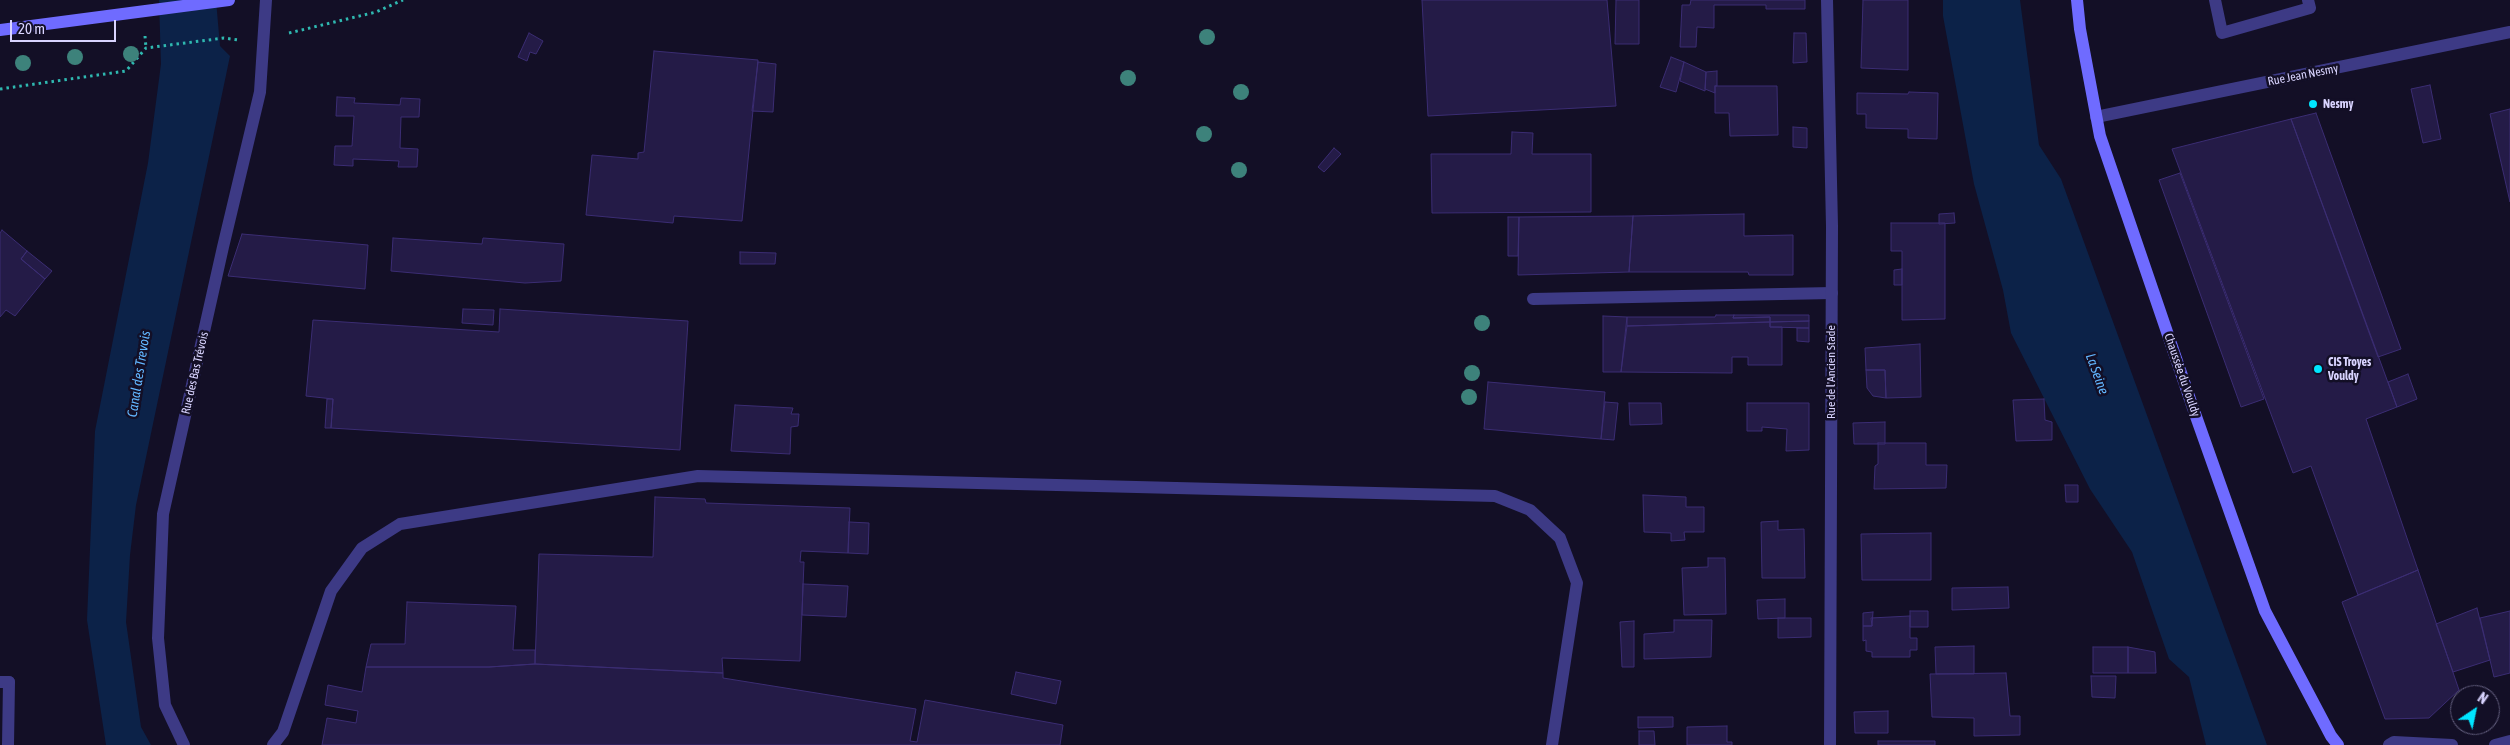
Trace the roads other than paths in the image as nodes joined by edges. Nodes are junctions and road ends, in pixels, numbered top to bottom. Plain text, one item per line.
1 (227, 0) edge
2 (266, 0) edge
3 (1828, 0) edge
4 (2077, 0) edge
5 (2216, 0) edge
6 (2308, 0) edge
7 (0, 30) edge
8 (2510, 32) edge
9 (2096, 117) junction
10 (1832, 293) junction
11 (1533, 299) dead end
12 (4, 682) edge
13 (2510, 740) edge
14 (2334, 742) edge
15 (8, 745) edge
16 (184, 745) edge
17 (273, 745) edge
18 (1552, 745) edge
19 (1830, 745) edge
20 (2389, 745) edge
21 (2452, 745) edge
22 (2495, 745) edge

1 - 7 street
2 - 16 street, Rue des Bas Trévois
3 - 10 street, Rue de l'Ancien Stade
4 - 9 street, Chaussée du Vouldy
5 - 6 street
8 - 9 street, Rue Jean Nesmy
9 - 14 street, Chaussée du Vouldy
10 - 11 street
10 - 19 street, Rue de l'Ancien Stade
12 - 15 street
13 - 22 street
17 - 18 street
20 - 21 street

